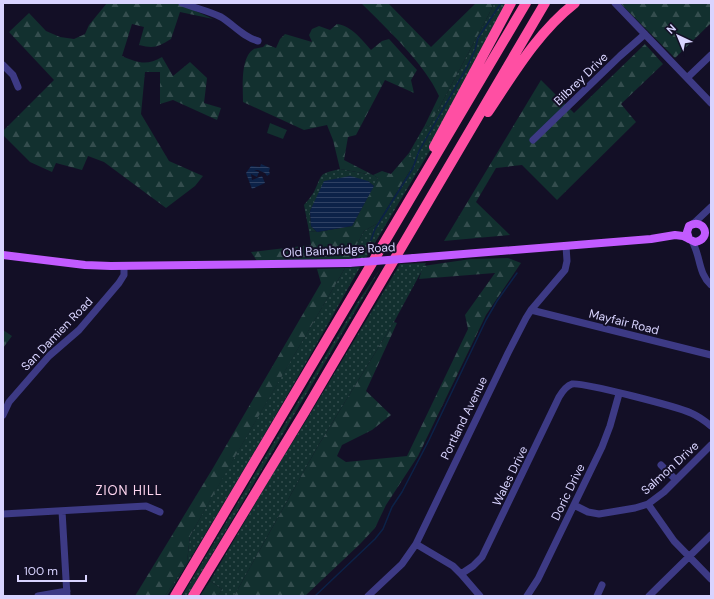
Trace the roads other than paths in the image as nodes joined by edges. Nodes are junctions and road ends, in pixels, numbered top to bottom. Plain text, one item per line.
1 (182, 3) edge
2 (511, 3) edge
3 (526, 3) edge
4 (545, 3) edge
5 (576, 3) edge
6 (614, 3) edge
7 (645, 34) junction
8 (258, 41) dead end
9 (711, 55) edge
10 (3, 64) edge
11 (687, 78) junction
12 (18, 87) dead end
13 (711, 103) edge
14 (465, 139) junction
15 (533, 140) dead end
16 (708, 209) edge
17 (393, 226) junction
18 (690, 227) junction
19 (706, 233) edge
20 (675, 235) junction
21 (690, 240) junction
22 (566, 246) junction
23 (698, 253) junction
24 (3, 255) edge
25 (124, 266) junction
26 (711, 285) edge
27 (531, 310) junction
28 (711, 355) edge
29 (619, 394) junction
30 (3, 415) edge
31 (711, 426) edge
32 (711, 445) edge
33 (661, 465) dead end
34 (676, 480) junction
35 (648, 504) junction
36 (574, 505) junction
37 (62, 511) junction
38 (160, 512) dead end
39 (3, 514) edge
40 (711, 535) edge
41 (416, 544) junction
42 (689, 557) junction
43 (461, 574) junction
44 (711, 580) edge
45 (602, 585) dead end
46 (67, 594) edge
47 (38, 596) edge
48 (175, 596) edge
49 (193, 596) edge
50 (368, 596) edge
51 (480, 596) edge
52 (527, 596) edge
53 (597, 596) edge
54 (649, 596) edge

1 - 8 street
2 - 17 highway
3 - 17 highway
4 - 14 highway
5 - 14 highway
6 - 7 street
7 - 11 street
7 - 15 street, Bilbrey Drive
9 - 11 street
10 - 12 street
11 - 13 street
14 - 49 highway
16 - 18 street
16 - 19 street
17 - 48 highway
18 - 19 main road
18 - 20 main road, Old Bainbridge Road
18 - 21 main road
19 - 21 main road
19 - 23 street
20 - 21 main road, Old Bainbridge Road
20 - 22 main road, Old Bainbridge Road
21 - 23 street
22 - 25 main road, Old Bainbridge Road, bridge
22 - 27 street, Portland Avenue
23 - 26 street
24 - 25 main road, Old Bainbridge Road
25 - 30 street, San Damien Road
27 - 28 street, Mayfair Road
27 - 41 street, Portland Avenue
29 - 31 street
29 - 36 street, Doric Drive
29 - 43 street, Wales Drive
32 - 34 street, Salmon Drive
33 - 34 street
34 - 35 street, Salmon Drive
35 - 36 street, Salmon Drive
35 - 42 street
36 - 52 street, Doric Drive
37 - 38 street
37 - 39 street
37 - 46 street
40 - 42 street
41 - 43 street
41 - 50 street, Portland Avenue
42 - 44 street
42 - 54 street
43 - 51 street
45 - 53 street
46 - 47 street

